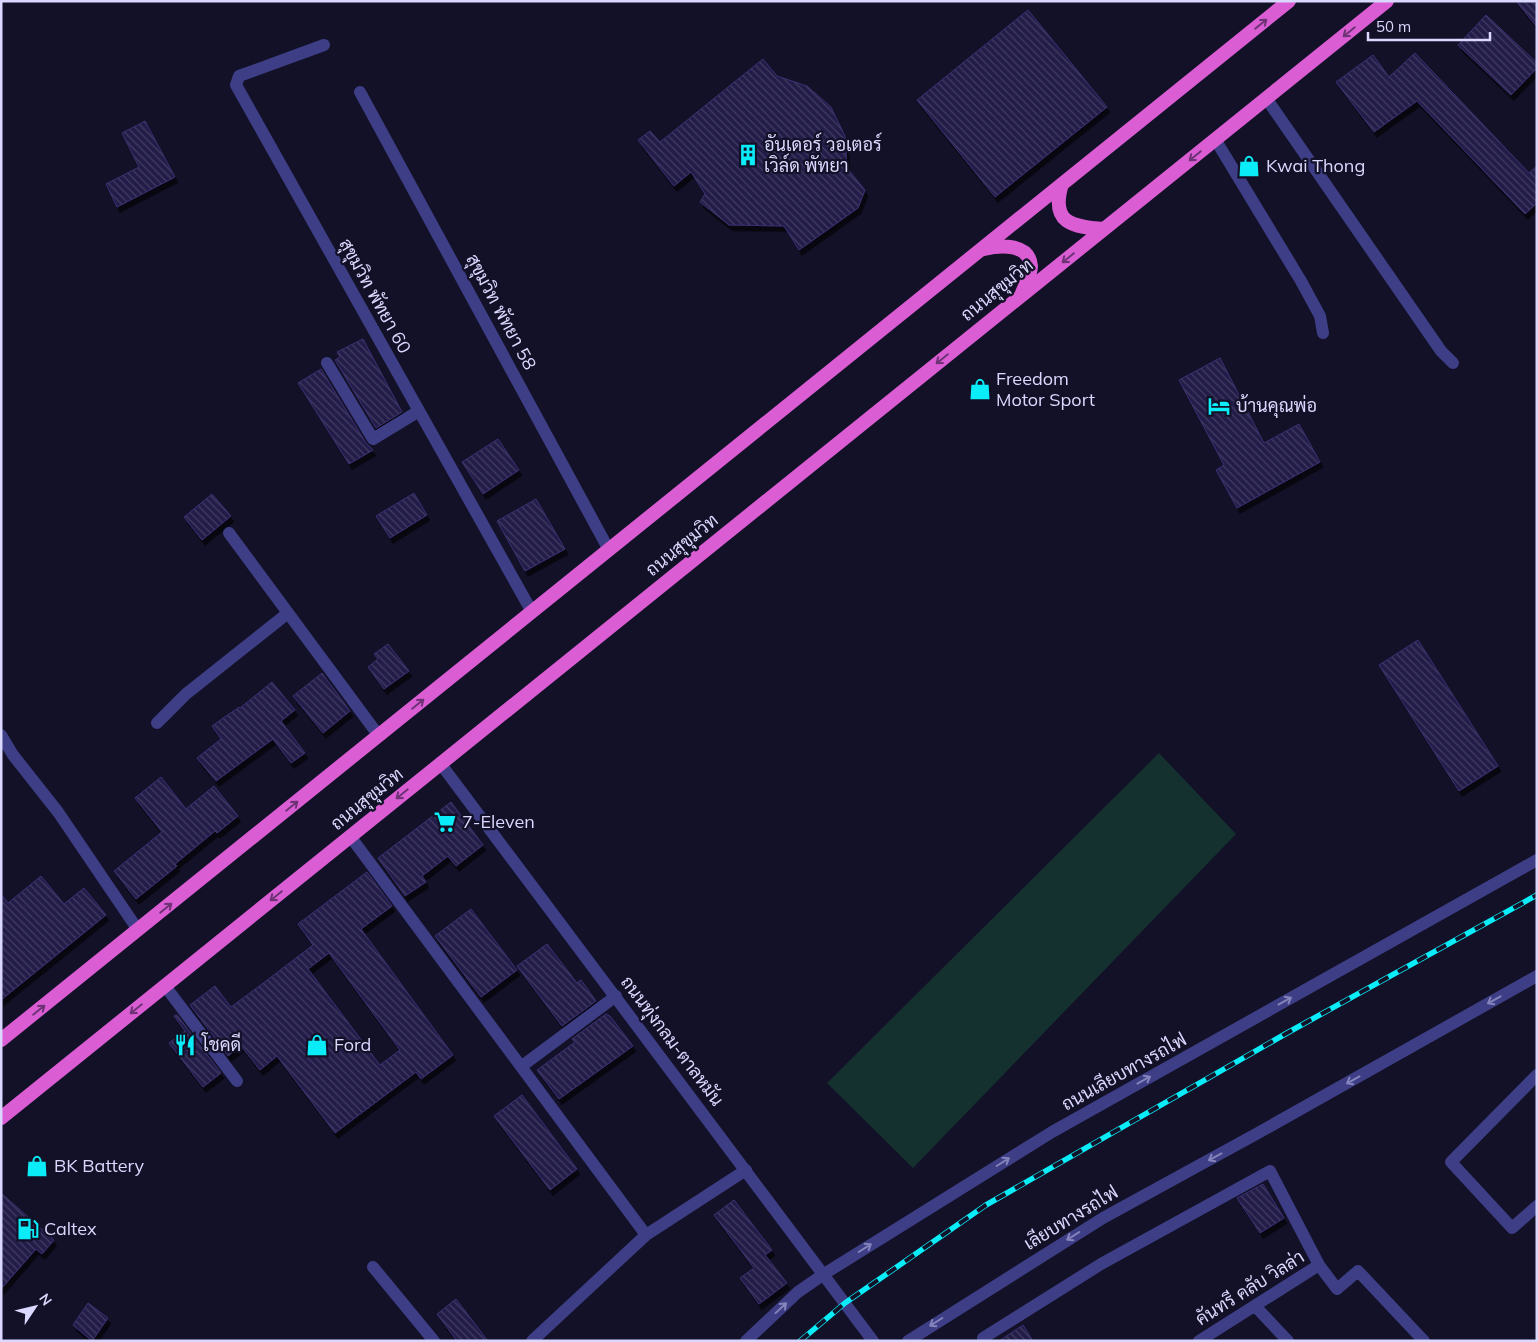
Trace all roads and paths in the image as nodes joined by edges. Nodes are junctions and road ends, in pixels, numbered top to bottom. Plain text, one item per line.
1 (1289, 1) edge
2 (1387, 1) edge
3 (324, 45) dead end
4 (360, 92) dead end
5 (1266, 98) junction
6 (1215, 139) junction
7 (1062, 184) junction
8 (1104, 229) junction
9 (981, 250) junction
10 (1022, 295) junction
11 (1323, 333) dead end
12 (327, 363) dead end
13 (1453, 363) dead end
14 (419, 411) junction
15 (229, 533) dead end
16 (609, 550) junction
17 (532, 612) junction
18 (288, 613) junction
19 (157, 723) dead end
20 (1, 735) edge
21 (379, 736) junction
22 (440, 763) junction
23 (350, 836) junction
24 (1537, 860) edge
25 (138, 930) junction
26 (1537, 976) edge
27 (164, 986) junction
28 (616, 996) junction
29 (1, 1040) edge
30 (522, 1066) junction
31 (1537, 1075) edge
32 (237, 1081) dead end
33 (1, 1118) edge
34 (746, 1170) junction
35 (1537, 1206) edge
36 (646, 1236) junction
37 (1319, 1265) junction
38 (373, 1267) dead end
39 (824, 1274) junction
40 (1255, 1306) junction
41 (434, 1341) edge
42 (532, 1341) edge
43 (746, 1341) edge
44 (873, 1341) edge
45 (908, 1341) edge
46 (986, 1341) edge
47 (1199, 1341) edge
48 (1288, 1341) edge
49 (1424, 1341) edge

7 -> 1 highway
2 -> 5 highway, ถนนสุขุมวิท
3 - 14 street, สุขุมวิท พัทยา 60
4 - 16 street, สุขุมวิท พัทยา 58
5 - 6 highway, ถนนสุขุมวิท
5 - 13 street
6 -> 8 highway, ถนนสุขุมวิท
6 - 11 street
7 - 8 highway
7 - 9 highway
8 -> 10 highway, ถนนสุขุมวิท
9 - 10 highway
9 - 16 highway
10 -> 22 highway, ถนนสุขุมวิท
12 - 14 street
14 - 17 street, สุขุมวิท พัทยา 60
15 - 18 street
16 - 17 highway
21 -> 17 highway
18 - 19 street
18 - 21 street
20 - 25 street
25 -> 21 highway
22 -> 23 highway, ถนนสุขุมวิท
22 - 28 street, ถนนทุ่งกลม-ตาลหมัน
23 -> 27 highway, ถนนสุขุมวิท
23 - 30 street
39 -> 24 street, ถนนเลียบทางรถไฟ
29 -> 25 highway
26 -> 45 street, เลียบทางรถไฟ
27 - 32 street
27 -> 33 highway, ถนนสุขุมวิท
28 - 30 street
28 - 34 street, ถนนทุ่งกลม-ตาลหมัน
30 - 36 street
31 - 35 street
34 - 36 street
34 - 39 street, ถนนทุ่งกลม-ตาลหมัน
36 - 42 street
37 - 40 street, คันทรี คลับ วิลล่า
37 - 46 street
37 - 49 street
38 - 41 street
43 -> 39 street, ถนนเลียบทางรถไฟ
39 - 44 street, ถนนทุ่งกลม-ตาลหมัน
40 - 47 street, คันทรี คลับ วิลล่า
40 - 48 street

